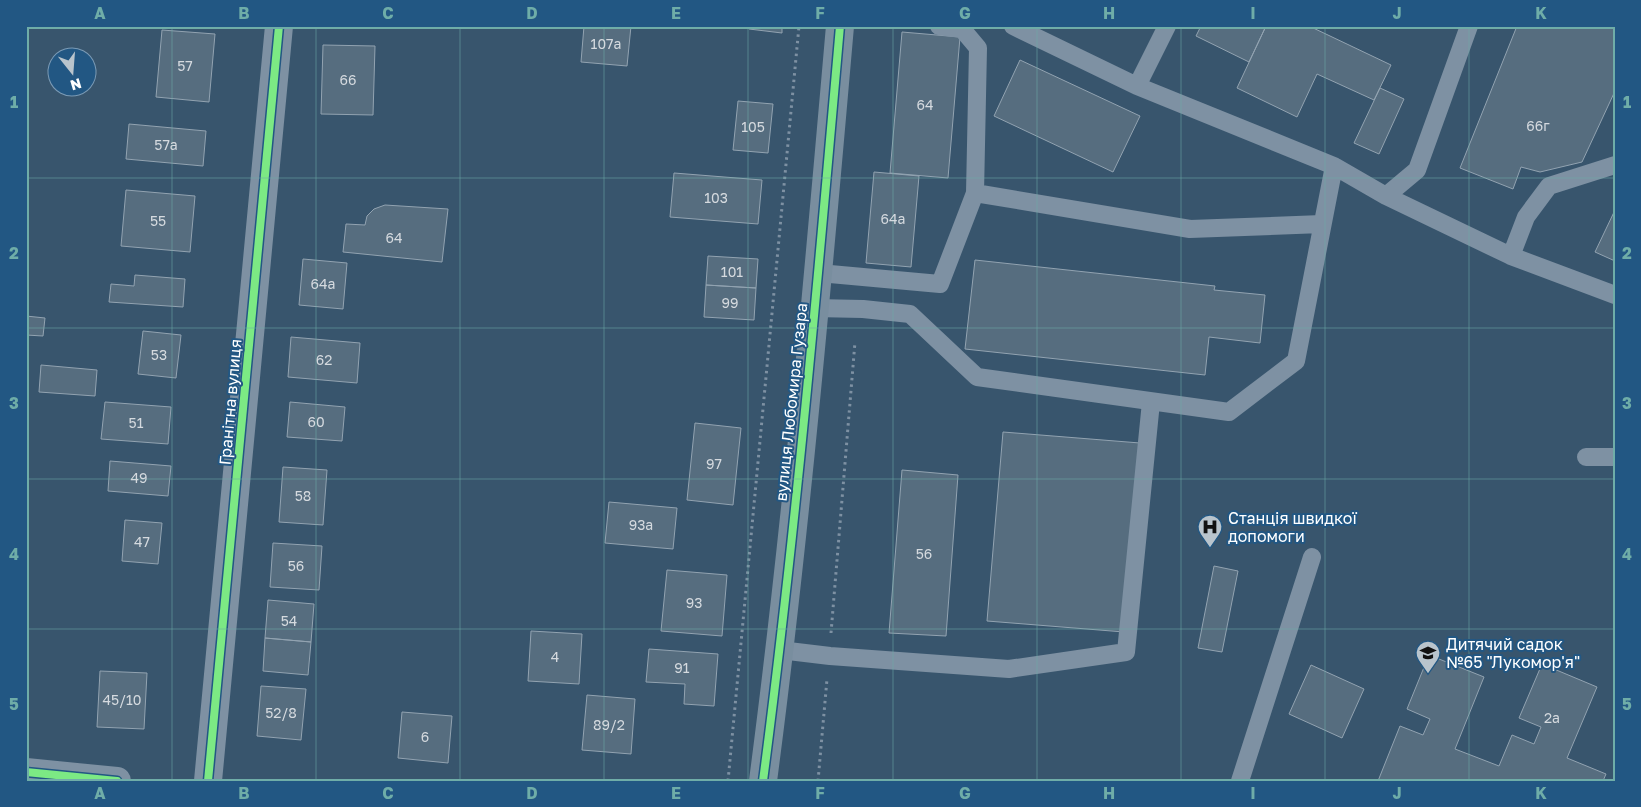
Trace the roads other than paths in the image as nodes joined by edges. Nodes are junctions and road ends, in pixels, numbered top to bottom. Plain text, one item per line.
1 (279, 26) edge
2 (840, 26) edge
3 (939, 26) edge
4 (1013, 26) edge
5 (1166, 26) edge
6 (1469, 26) edge
7 (1137, 86) junction
8 (1334, 166) junction
9 (1615, 166) edge
10 (976, 193) junction
11 (1386, 196) junction
12 (1322, 224) junction
13 (1511, 256) junction
14 (818, 273) junction
15 (1615, 295) edge
16 (814, 308) junction
17 (1151, 402) junction
18 (1586, 457) dead end
19 (1615, 457) edge
20 (1312, 557) dead end
21 (780, 650) junction
22 (26, 772) edge
23 (117, 781) edge
24 (208, 781) edge
25 (763, 781) edge
26 (1240, 781) edge

1 - 24 street, Гранітна вулиця
2 - 14 street, вулиця Любомира Гузара
3 - 10 lane
4 - 7 lane
5 - 7 lane
6 - 11 lane
7 - 8 lane
8 - 11 lane
8 - 12 lane
9 - 13 lane
10 - 12 lane
10 - 14 lane
11 - 13 lane
12 - 17 lane
13 - 15 lane
14 - 16 street, вулиця Любомира Гузара
16 - 17 lane
16 - 21 street, вулиця Любомира Гузара
17 - 21 lane
18 - 19 lane
20 - 26 lane
21 - 25 street, вулиця Любомира Гузара
22 - 23 street

